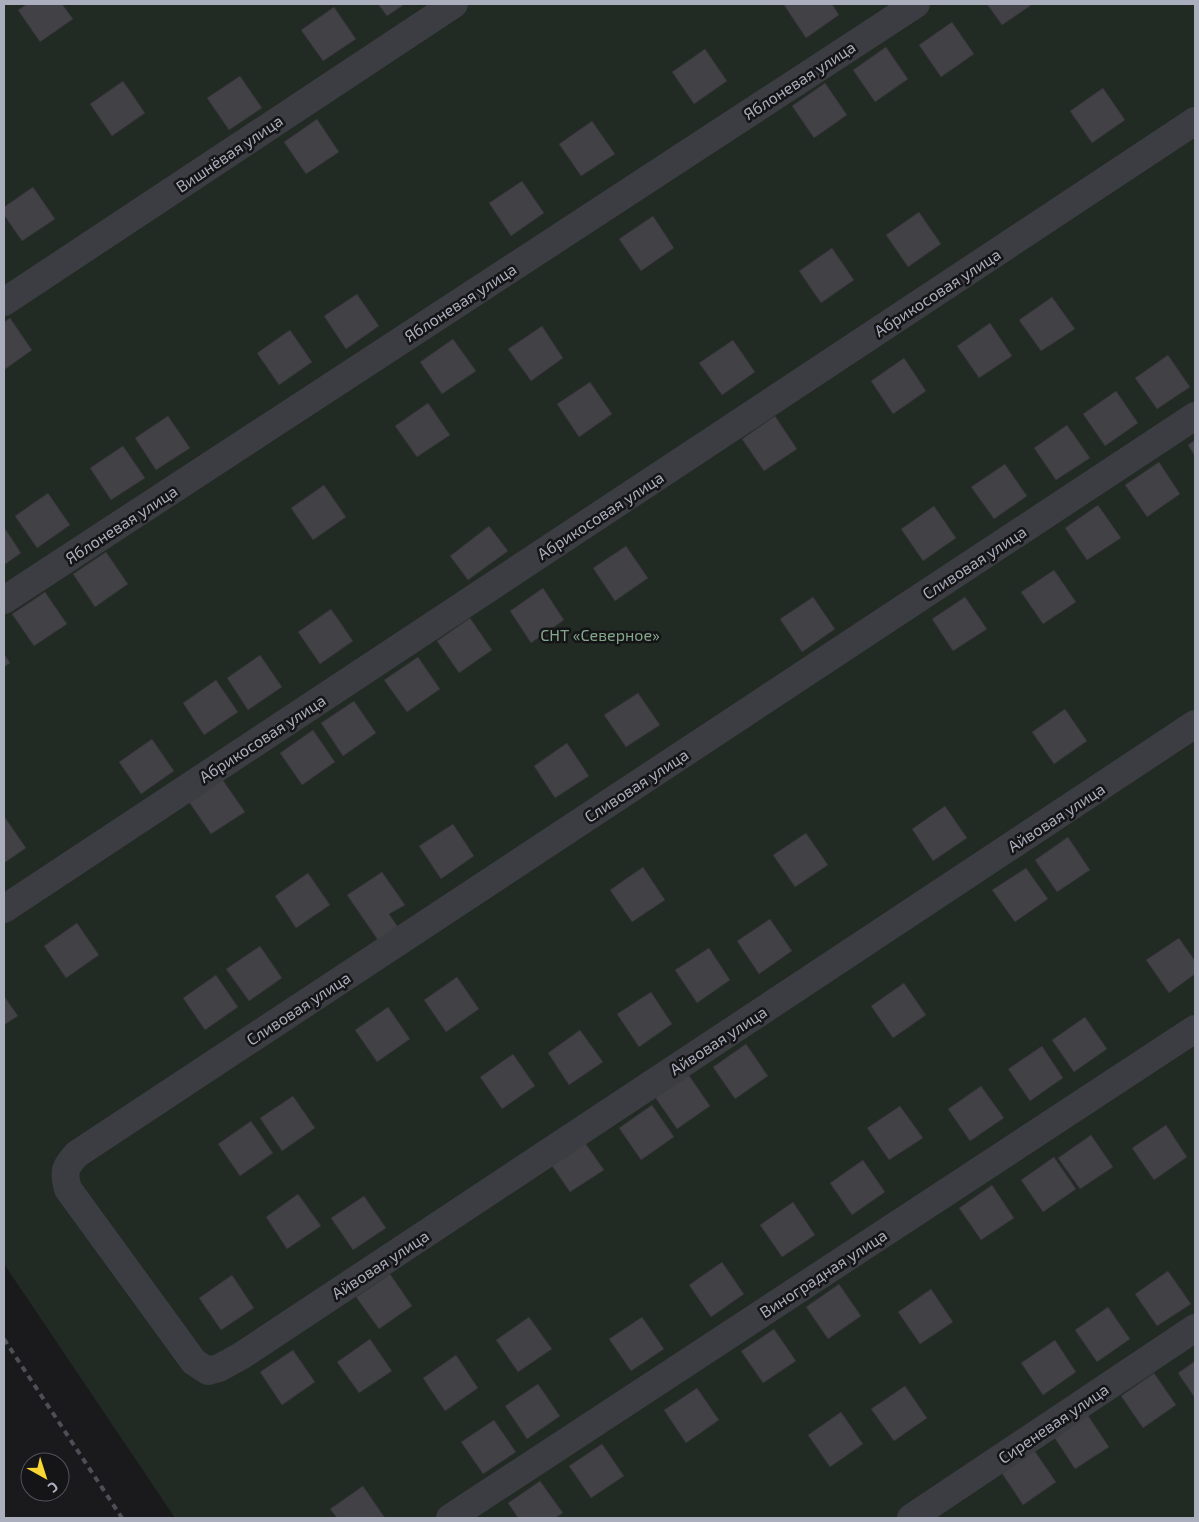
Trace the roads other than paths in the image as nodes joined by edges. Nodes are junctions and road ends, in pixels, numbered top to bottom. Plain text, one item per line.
1 (454, 4) edge
2 (916, 4) edge
3 (1195, 121) edge
4 (4, 302) edge
5 (1195, 416) edge
6 (4, 600) edge
7 (1195, 724) edge
8 (4, 909) edge
9 (1195, 1029) edge
10 (77, 1154) joint
11 (1195, 1328) edge
12 (450, 1518) edge
13 (911, 1518) edge

1 - 4 street, Вишнёвая улица
2 - 6 street, Яблоневая улица
3 - 8 street, Абрикосовая улица
5 - 10 street, Сливовая улица
7 - 10 street, Айвовая улица
9 - 12 street, Виноградная улица
11 - 13 street, Сиреневая улица

